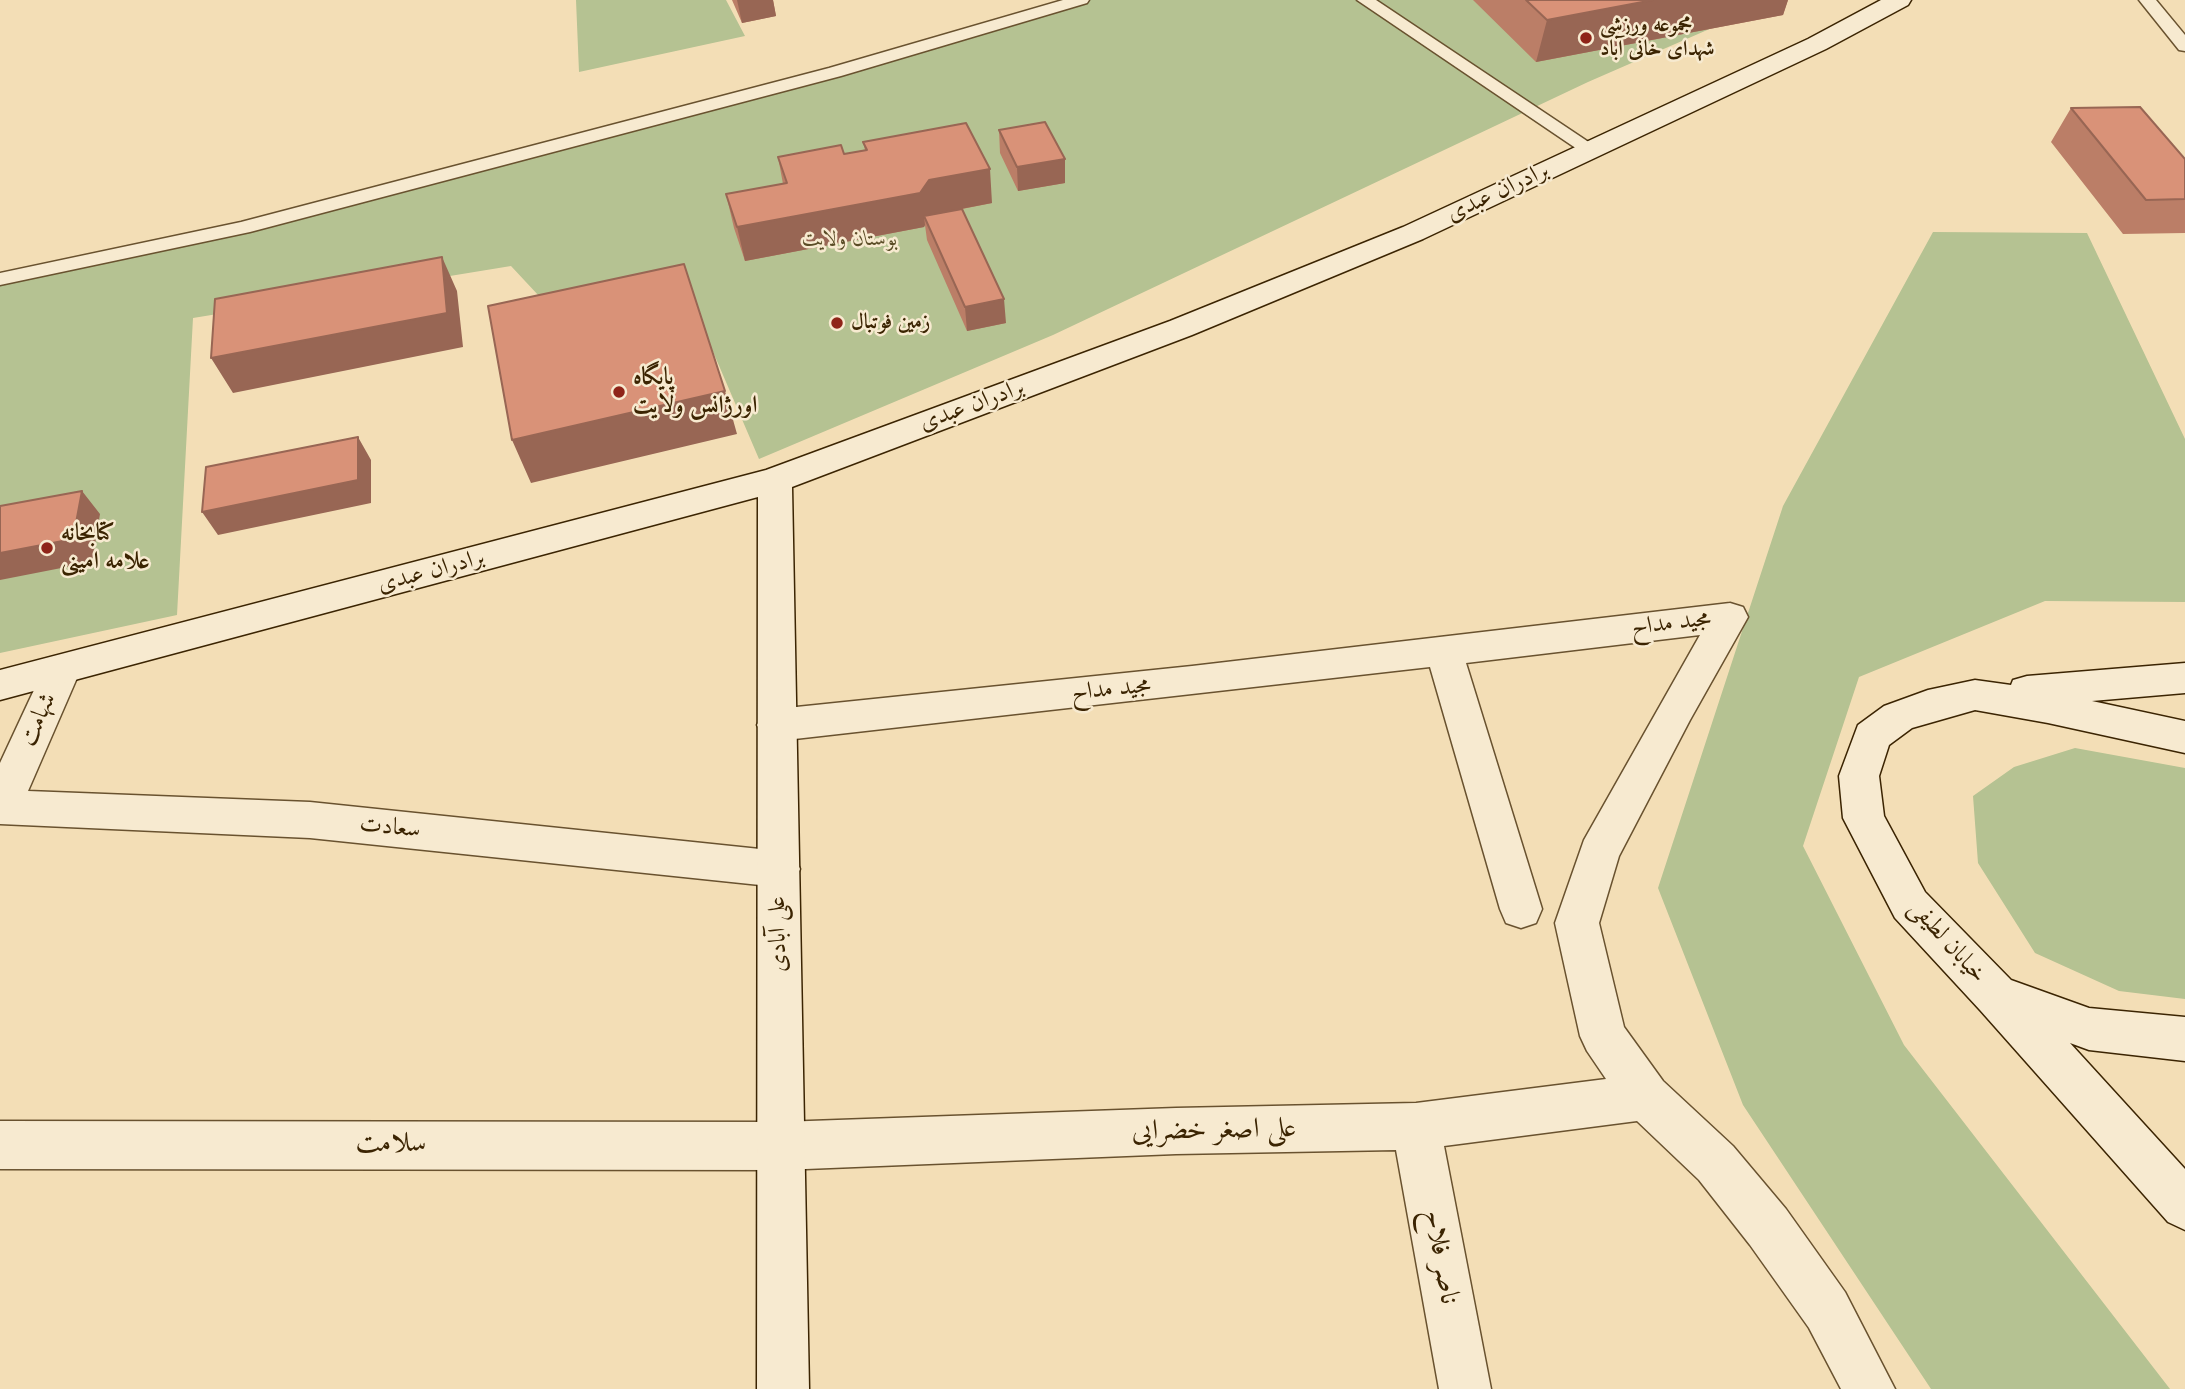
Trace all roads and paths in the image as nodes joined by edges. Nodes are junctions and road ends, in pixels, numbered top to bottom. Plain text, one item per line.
1 (1080, 0) edge
2 (1365, 0) edge
3 (1899, 0) edge
4 (2147, 0) edge
5 (2185, 46) edge
6 (1590, 149) junction
7 (0, 279) edge
8 (775, 480) junction
9 (1444, 651) junction
10 (61, 671) junction
11 (2185, 678) edge
12 (0, 685) edge
13 (1976, 695) junction
14 (777, 725) junction
15 (2185, 737) edge
16 (0, 807) edge
17 (779, 869) junction
18 (1521, 909) dead end
19 (1996, 995) junction
20 (2185, 1039) edge
21 (1646, 1097) junction
22 (1416, 1126) junction
23 (0, 1145) edge
24 (781, 1146) junction
25 (2185, 1205) edge
26 (783, 1389) edge
27 (1465, 1389) edge
28 (1869, 1389) edge

1 - 7 lane
2 - 6 lane
3 - 6 main road, برادران عبدی
4 - 5 lane
6 - 8 main road, برادران عبدی
8 - 10 main road, برادران عبدی
8 - 14 main road, علی آبادی
9 - 14 main road, مجید مداح
9 - 18 main road
9 - 21 main road, مجید مداح
10 - 12 main road, برادران عبدی
10 - 16 main road, شهامت
11 - 13 main road
13 - 15 main road, خیابان لطیفی
13 - 19 main road, خیابان لطیفی
14 - 17 main road, علی آبادی
16 - 17 main road, سعادت
17 - 24 main road, علی آبادی
19 - 20 main road, خیابان لطیفی
19 - 25 main road
21 - 22 main road, علی اصغر خضرایی
21 - 28 main road
22 - 24 main road, علی اصغر خضرایی
22 - 27 main road, ناصر فلاح
23 - 24 main road, سلامت
24 - 26 main road, علی آبادی

